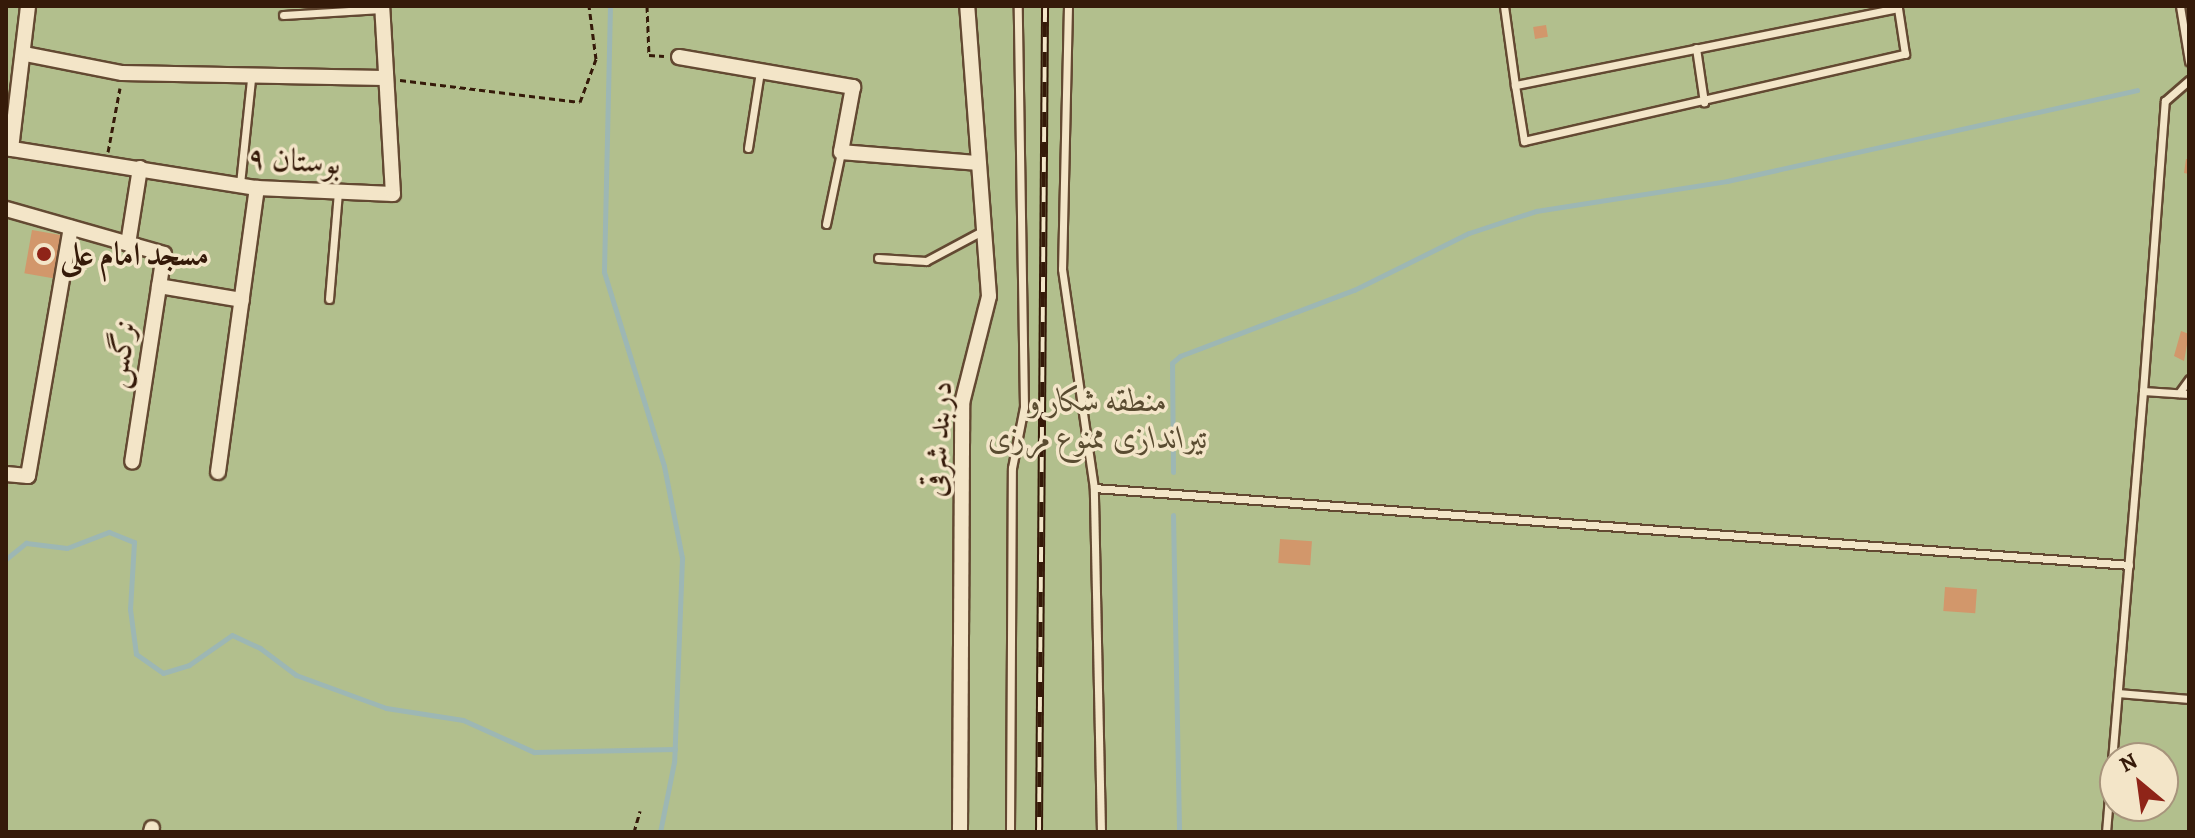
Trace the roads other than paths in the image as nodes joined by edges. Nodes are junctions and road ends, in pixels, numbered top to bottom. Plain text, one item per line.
1 (28, 6) edge
2 (967, 6) edge
3 (1018, 6) edge
4 (1068, 6) edge
5 (1504, 6) edge
6 (2180, 6) edge
7 (382, 8) edge
8 (283, 15) dead end
9 (1696, 48) junction
10 (25, 54) junction
11 (679, 57) road end
12 (2189, 61) edge
13 (760, 71) junction
14 (384, 78) junction
15 (251, 79) junction
16 (2189, 80) edge
17 (1515, 85) junction
18 (1704, 102) junction
19 (748, 148) dead end
20 (8, 149) edge
21 (841, 152) junction
22 (979, 163) junction
23 (140, 168) junction
24 (240, 186) junction
25 (257, 188) junction
26 (338, 192) junction
27 (6, 209) edge
28 (826, 224) dead end
29 (71, 228) junction
30 (984, 230) junction
31 (128, 244) junction
32 (878, 258) dead end
33 (159, 286) junction
34 (329, 299) dead end
35 (242, 300) junction
36 (2189, 379) edge
37 (2143, 391) junction
38 (2179, 393) junction
39 (2189, 394) edge
40 (132, 462) dead end
41 (218, 472) dead end
42 (6, 474) edge
43 (1094, 488) junction
44 (2129, 565) junction
45 (2118, 693) junction
46 (2189, 699) edge
47 (960, 832) edge
48 (1010, 832) edge
49 (1101, 832) edge
50 (2106, 832) edge

1 - 10 street
2 - 22 street, دربند شرقی
3 - 48 lane
4 - 43 lane
5 - 17 lane
6 - 12 lane
7 - 8 lane
7 - 14 street, بوستان ۹
9 - 17 lane
9 - 18 lane
9 - 18 lane
10 - 15 street
10 - 20 street
11 - 13 street
13 - 19 lane
13 - 21 street
14 - 15 street
14 - 26 street, بوستان ۹
15 - 24 lane
16 - 37 lane
17 - 18 lane
20 - 23 street, بوستان ۹
21 - 22 street
21 - 28 lane
22 - 30 street, دربند شرقی
23 - 24 street, بوستان ۹
23 - 31 street
24 - 25 street, بوستان ۹
25 - 26 street, بوستان ۹
25 - 35 street
26 - 34 lane
27 - 29 street
29 - 31 street
29 - 42 street
30 - 32 lane
30 - 47 street, دربند شرقی
31 - 33 street, نرگس
33 - 35 street
33 - 40 street, نرگس
35 - 41 street
36 - 38 lane
37 - 38 lane
37 - 44 lane
38 - 39 lane
43 - 44 lane
43 - 49 lane
44 - 45 lane
45 - 46 lane
45 - 50 lane

